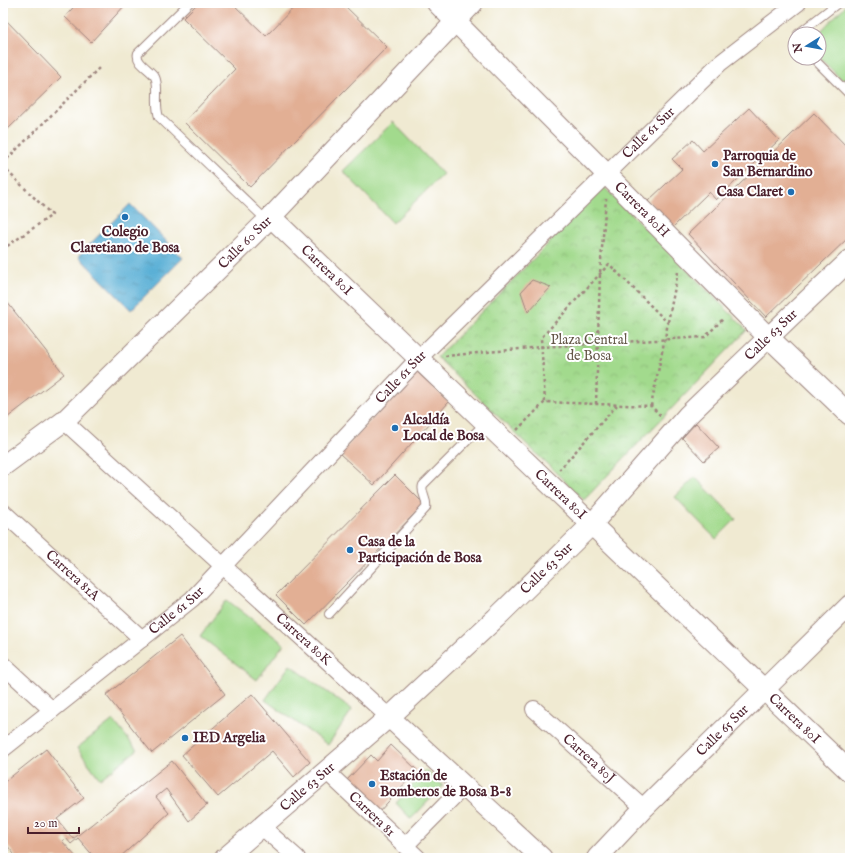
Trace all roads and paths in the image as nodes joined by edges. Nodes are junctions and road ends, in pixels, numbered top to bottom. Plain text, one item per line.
1 (189, 3) edge
2 (437, 3) edge
3 (473, 3) edge
4 (798, 3) edge
5 (838, 3) edge
6 (455, 21) junction
7 (808, 26) edge
8 (101, 66) dead end
9 (821, 66) edge
10 (850, 95) edge
11 (3, 163) edge
12 (3, 167) edge
13 (608, 175) junction
14 (266, 216) junction
15 (3, 250) edge
16 (682, 250) junction
17 (850, 260) edge
18 (600, 273) junction
19 (737, 305) junction
20 (668, 323) junction
21 (768, 337) junction
22 (665, 339) junction
23 (598, 343) junction
24 (541, 347) junction
25 (419, 358) junction
26 (545, 402) junction
27 (596, 404) junction
28 (618, 405) junction
29 (651, 406) junction
30 (850, 414) edge
31 (665, 419) dead end
32 (64, 421) junction
33 (486, 422) junction
34 (506, 442) junction
35 (3, 466) edge
36 (549, 482) junction
37 (3, 512) edge
38 (592, 524) junction
39 (223, 566) junction
40 (850, 605) edge
41 (329, 614) dead end
42 (142, 639) junction
43 (3, 665) edge
44 (765, 689) junction
45 (534, 709) dead end
46 (52, 710) junction
47 (389, 717) junction
48 (3, 749) edge
49 (326, 771) junction
50 (850, 772) edge
51 (464, 786) junction
52 (644, 808) junction
53 (261, 826) junction
54 (405, 846) junction
55 (224, 858) edge
56 (296, 858) edge
57 (418, 858) edge
58 (542, 858) edge
59 (597, 858) edge

1 - 14 lane
2 - 6 street, Carrera 80H
3 - 6 street, Calle 60 Sur
4 - 13 street, Calle 61 Sur
5 - 7 lane
6 - 13 street, Carrera 80H
6 - 14 street, Calle 60 Sur
8 - 11 path
9 - 10 lane
12 - 15 path
13 - 16 street, Carrera 80H
13 - 18 path
13 - 25 street, Calle 61 Sur
14 - 25 street, Carrera 80I
14 - 32 street, Calle 60 Sur
16 - 19 street, Carrera 80H
16 - 20 path
17 - 21 street, Calle 63 Sur
18 - 20 path
18 - 23 path
18 - 24 path
19 - 21 street, Carrera 80H
19 - 22 path
20 - 22 path
21 - 30 street, Carrera 80H
21 - 38 street, Calle 63 Sur
22 - 23 path
22 - 29 path
23 - 24 path
23 - 27 path
24 - 25 path
24 - 26 path
25 - 33 street, Carrera 80I
25 - 39 street, Calle 61 Sur
26 - 27 path
26 - 34 path
27 - 28 path
28 - 29 path
28 - 36 path
29 - 31 path
32 - 35 street, Calle 60 Sur
32 - 39 street, Carrera 80K
33 - 34 street, Carrera 80I
33 - 41 lane
34 - 36 street, Carrera 80I
36 - 38 street, Carrera 80I
37 - 42 street, Carrera 81A
38 - 44 street, Carrera 80I
38 - 47 street, Calle 63 Sur
39 - 42 street, Calle 61 Sur
39 - 47 street, Carrera 80K
40 - 44 street, Calle 65 Sur
42 - 46 street, Calle 61 Sur
43 - 46 street
44 - 50 street, Carrera 80I
44 - 52 street, Calle 65 Sur
45 - 52 street, Carrera 80J
46 - 48 street, Calle 61 Sur
47 - 49 street, Calle 63 Sur
47 - 51 street, Carrera 80K
49 - 53 street, Calle 63 Sur
49 - 54 street, Carrera 81
51 - 54 street
51 - 58 street, Carrera 80K
52 - 59 street, Calle 65 Sur
53 - 55 street, Calle 63 Sur
53 - 56 street
54 - 57 street, Carrera 81

